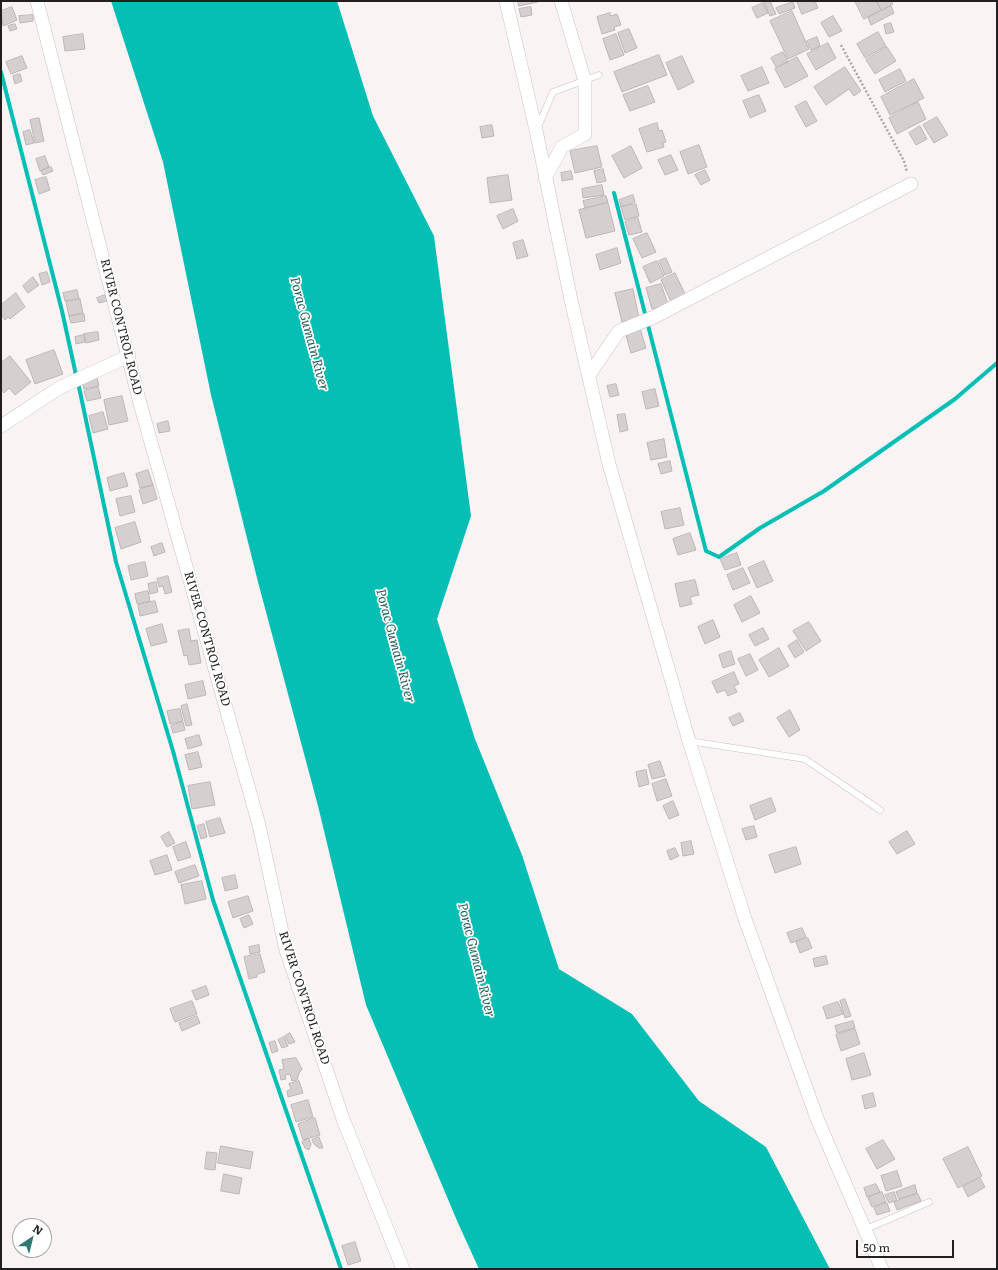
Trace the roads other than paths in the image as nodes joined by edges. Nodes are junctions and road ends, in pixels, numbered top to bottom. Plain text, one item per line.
1 (37, 1) edge
2 (506, 1) edge
3 (561, 1) edge
4 (600, 75) dead end
5 (585, 81) junction
6 (536, 130) junction
7 (545, 178) junction
8 (911, 184) road end
9 (129, 356) junction
10 (589, 375) junction
11 (1, 426) edge
12 (689, 741) junction
13 (880, 810) dead end
14 (929, 1202) dead end
15 (864, 1230) junction
16 (403, 1269) edge
17 (882, 1269) edge

1 - 9 street, RIVER CONTROL ROAD
2 - 6 street
3 - 5 street
4 - 5 lane
5 - 6 lane
5 - 7 street
6 - 7 street
7 - 10 street
8 - 10 street
9 - 11 street
9 - 16 street, RIVER CONTROL ROAD
10 - 12 street
12 - 13 lane
12 - 15 street
14 - 15 lane
15 - 17 street

